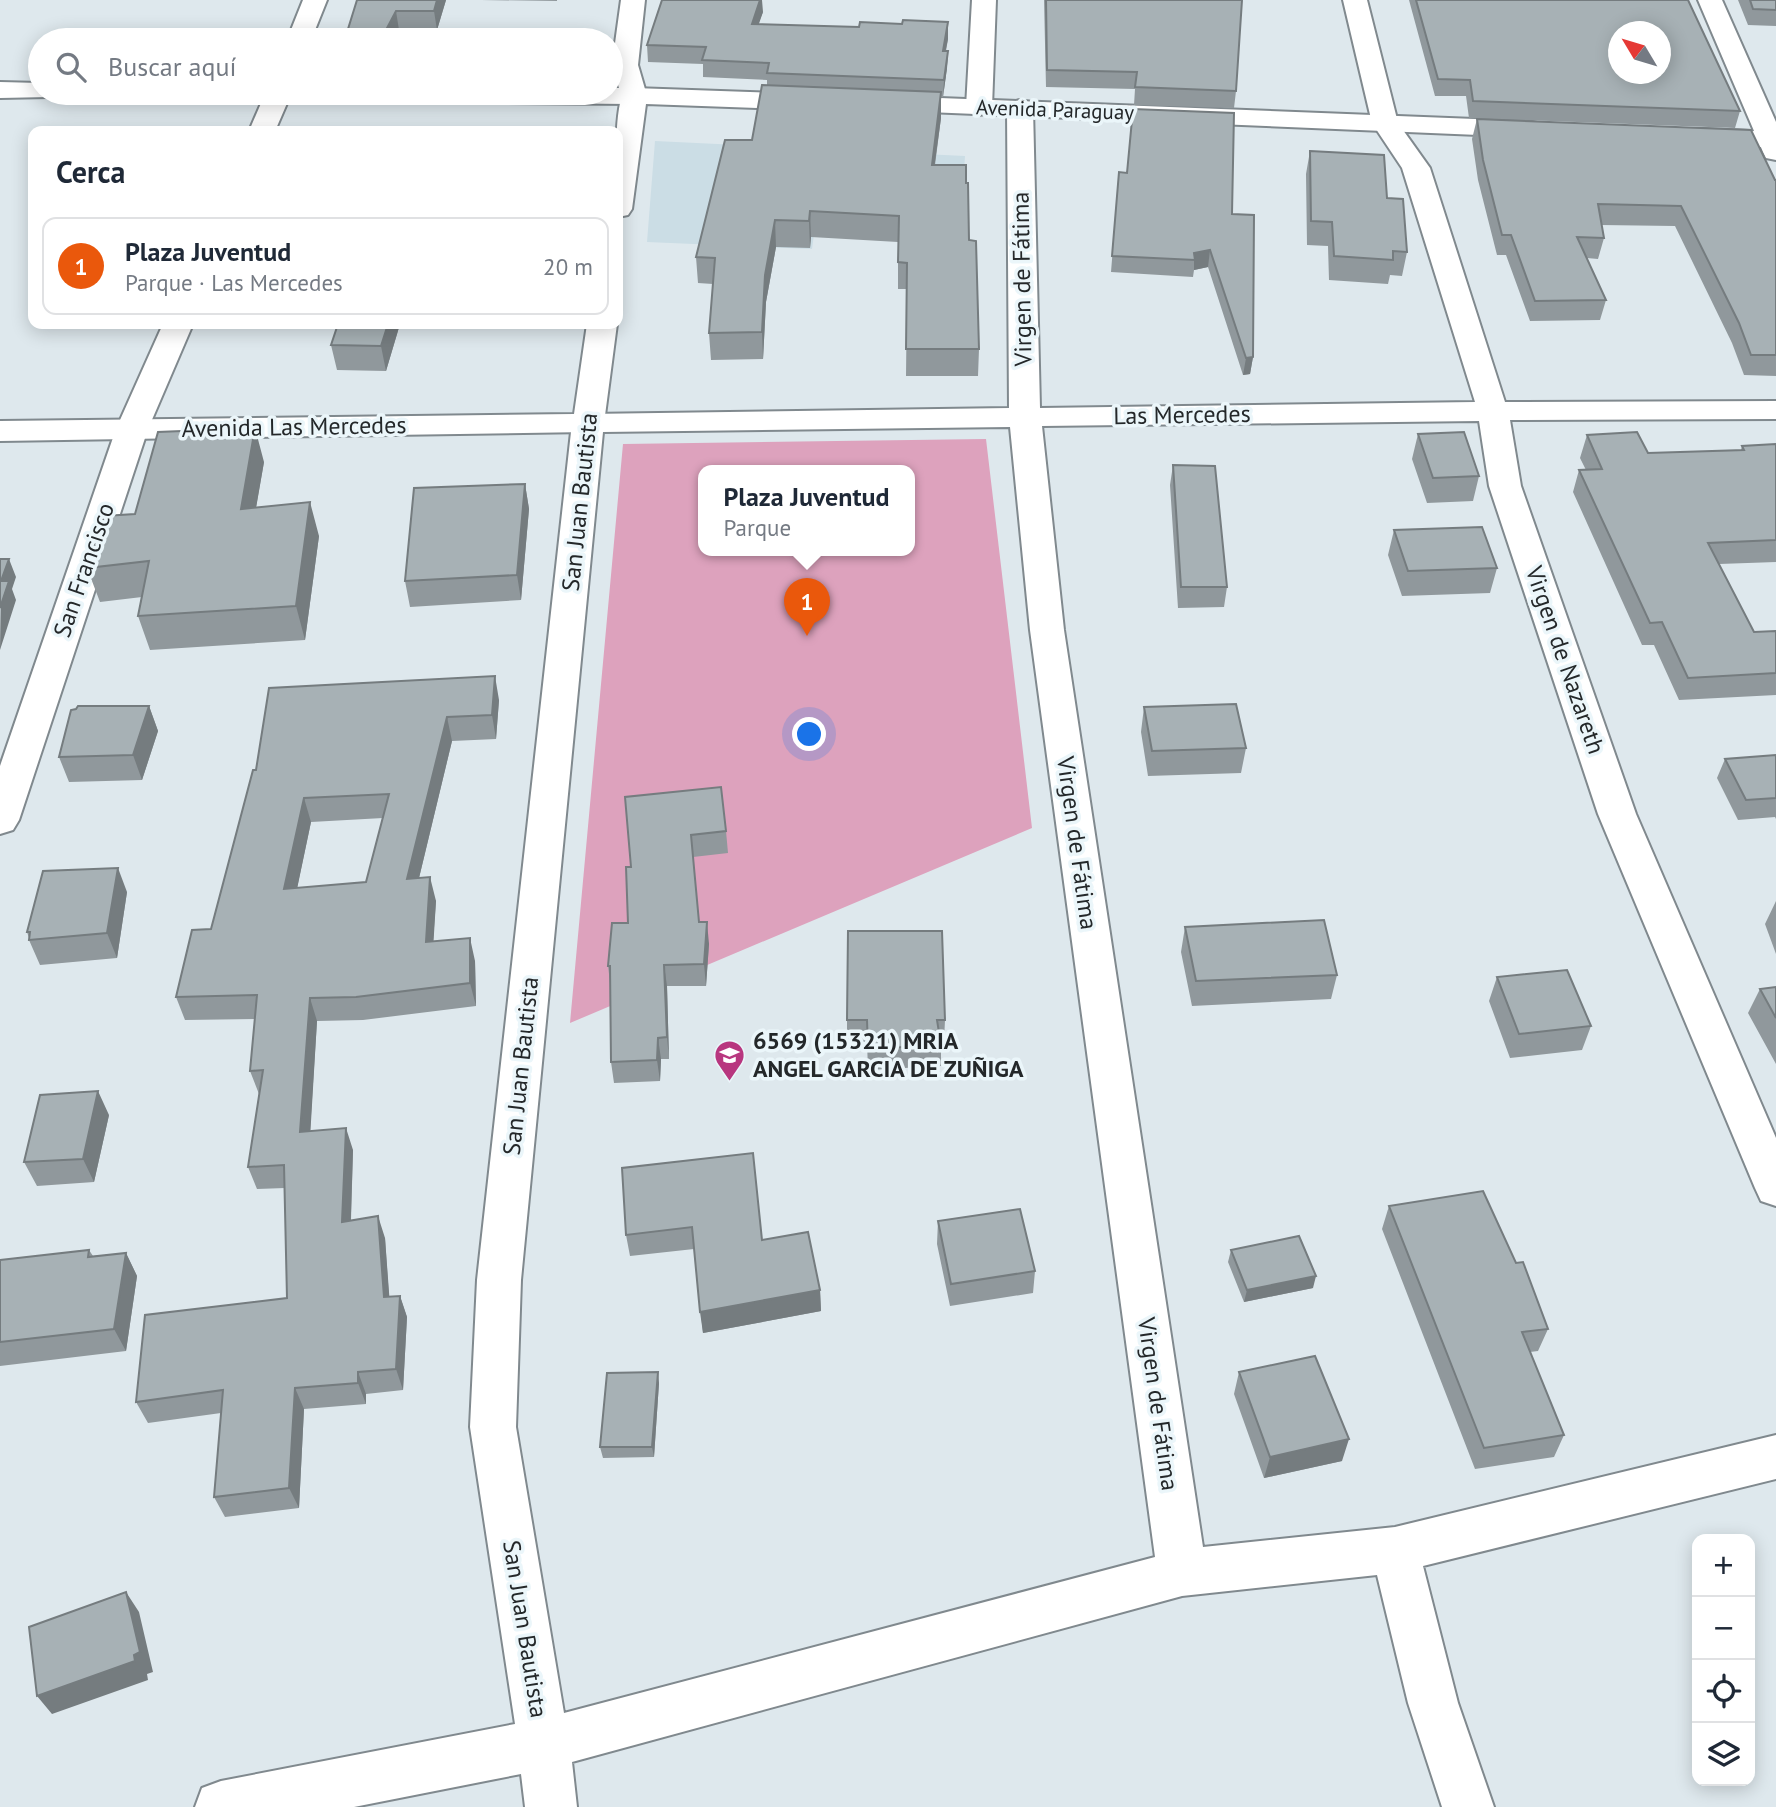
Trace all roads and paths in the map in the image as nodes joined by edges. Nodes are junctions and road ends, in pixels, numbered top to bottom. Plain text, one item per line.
1 (315, 0) edge
2 (633, 0) edge
3 (984, 0) edge
4 (1355, 0) edge
5 (1710, 0) edge
6 (304, 28) edge
7 (0, 90) edge
8 (28, 91) edge
9 (623, 96) edge
10 (634, 96) junction
11 (841, 103) edge
12 (869, 103) edge
13 (274, 105) edge
14 (979, 107) junction
15 (1020, 108) junction
16 (1385, 123) junction
17 (264, 126) edge
18 (1550, 130) edge
19 (1673, 135) edge
20 (1774, 144) edge
21 (623, 174) edge
22 (176, 329) edge
23 (601, 329) edge
24 (1776, 410) edge
25 (1493, 411) junction
26 (1025, 417) junction
27 (588, 423) junction
28 (132, 429) junction
29 (0, 430) edge
30 (0, 820) edge
31 (1776, 1188) edge
32 (1776, 1457) edge
33 (1395, 1550) junction
34 (1182, 1573) junction
35 (544, 1744) junction
36 (221, 1807) edge
37 (551, 1807) edge
38 (1468, 1807) edge

1 - 6 street
2 - 10 street
3 - 14 street
4 - 16 street
5 - 20 street
7 - 8 street
9 - 10 street
10 - 11 street
10 - 21 street
12 - 14 street, Avenida Paraguay
13 - 17 street
14 - 15 street, Avenida Paraguay
15 - 16 street, Avenida Paraguay
15 - 26 street, Virgen de Fátima
16 - 18 street, Avenida Paraguay
16 - 25 street, Virgen de Nazareth
19 - 20 street
22 - 28 street, San Francisco
23 - 27 street, San Juan Bautista
24 - 25 street, Las Mercedes
25 - 26 street, Las Mercedes
25 - 31 street, Virgen de Nazareth
26 - 27 street, Las Mercedes
26 - 34 street, Virgen de Fátima
27 - 28 street, Avenida Las Mercedes
27 - 35 street, San Juan Bautista
28 - 29 street, Avenida Las Mercedes
28 - 30 street, San Francisco
32 - 33 street
33 - 34 street
33 - 38 street
34 - 35 street
35 - 36 street
35 - 37 street, San Juan Bautista

